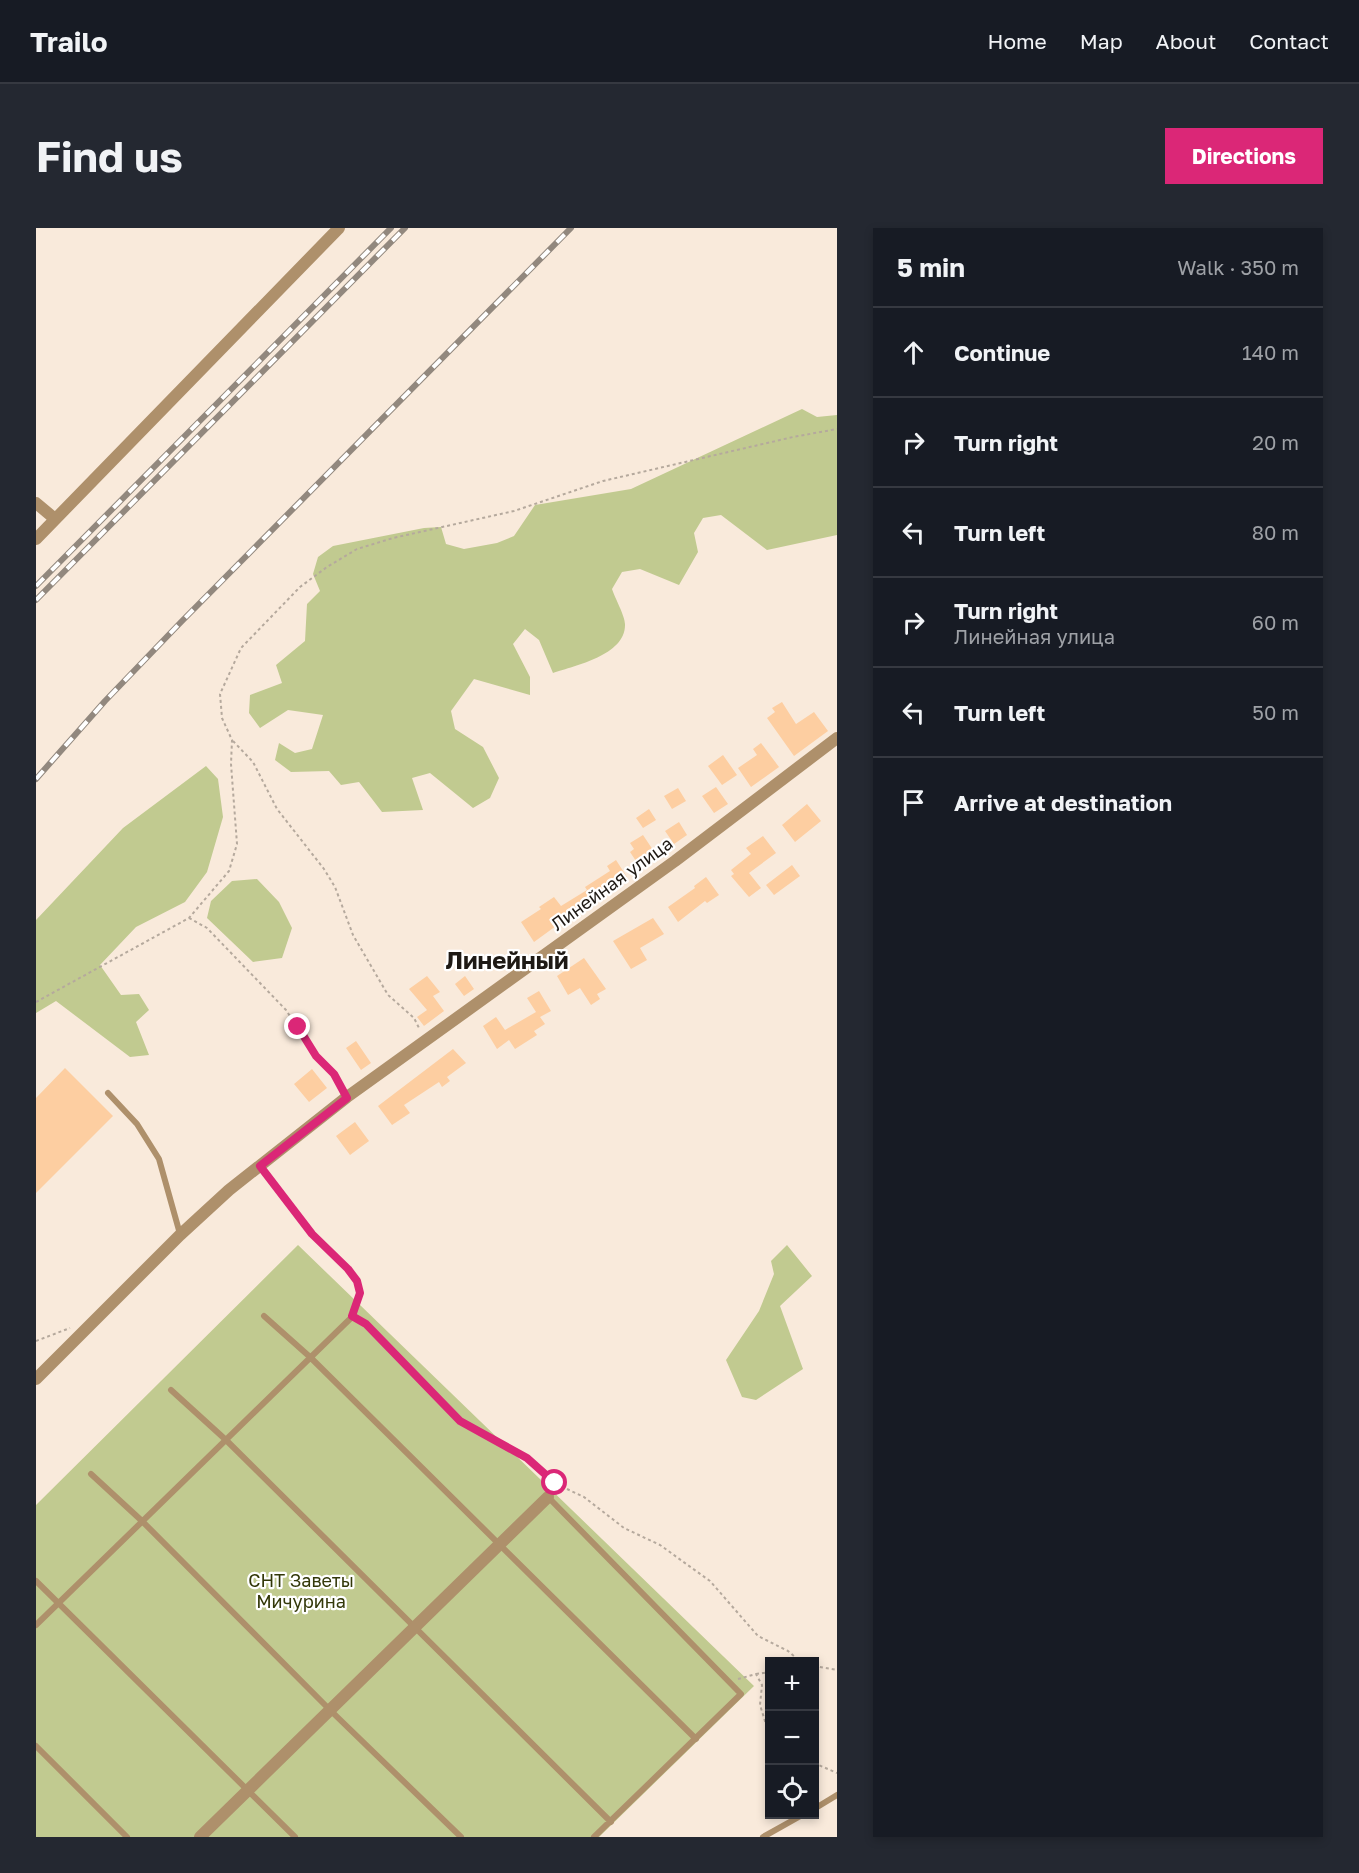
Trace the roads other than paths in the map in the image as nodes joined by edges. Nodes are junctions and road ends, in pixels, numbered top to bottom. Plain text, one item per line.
1 (339, 228) edge
2 (36, 503) edge
3 (55, 519) junction
4 (36, 539) edge
5 (837, 738) edge
6 (108, 1093) dead end
7 (180, 1235) junction
8 (264, 1316) dead end
9 (310, 1358) junction
10 (36, 1379) edge
11 (171, 1390) dead end
12 (226, 1440) junction
13 (92, 1474) dead end
14 (548, 1497) junction
15 (142, 1521) junction
16 (500, 1545) junction
17 (36, 1581) edge
18 (59, 1603) junction
19 (36, 1625) edge
20 (414, 1628) junction
21 (330, 1710) junction
22 (696, 1739) junction
23 (36, 1746) edge
24 (248, 1791) junction
25 (837, 1795) edge
26 (819, 1806) edge
27 (797, 1819) edge
28 (611, 1822) junction
29 (127, 1837) edge
30 (201, 1837) edge
31 (295, 1837) edge
32 (461, 1837) edge
33 (594, 1837) edge
34 (763, 1837) edge

1 - 3 street
2 - 3 street
3 - 4 street
5 - 7 street, Линейная улица
6 - 7 lane
7 - 10 street, Линейная улица
8 - 9 lane
9 - 12 lane
9 - 14 lane
9 - 16 lane
11 - 12 lane
12 - 15 lane
12 - 20 lane
13 - 15 lane
14 - 16 street
14 - 22 lane
15 - 18 lane
15 - 21 lane
16 - 20 street
16 - 22 lane
17 - 18 lane
18 - 19 lane
18 - 24 lane
20 - 21 street
20 - 28 lane
21 - 24 street
21 - 32 lane
22 - 28 lane
23 - 29 lane
24 - 30 street
24 - 31 lane
25 - 26 lane
27 - 34 lane
28 - 33 lane

